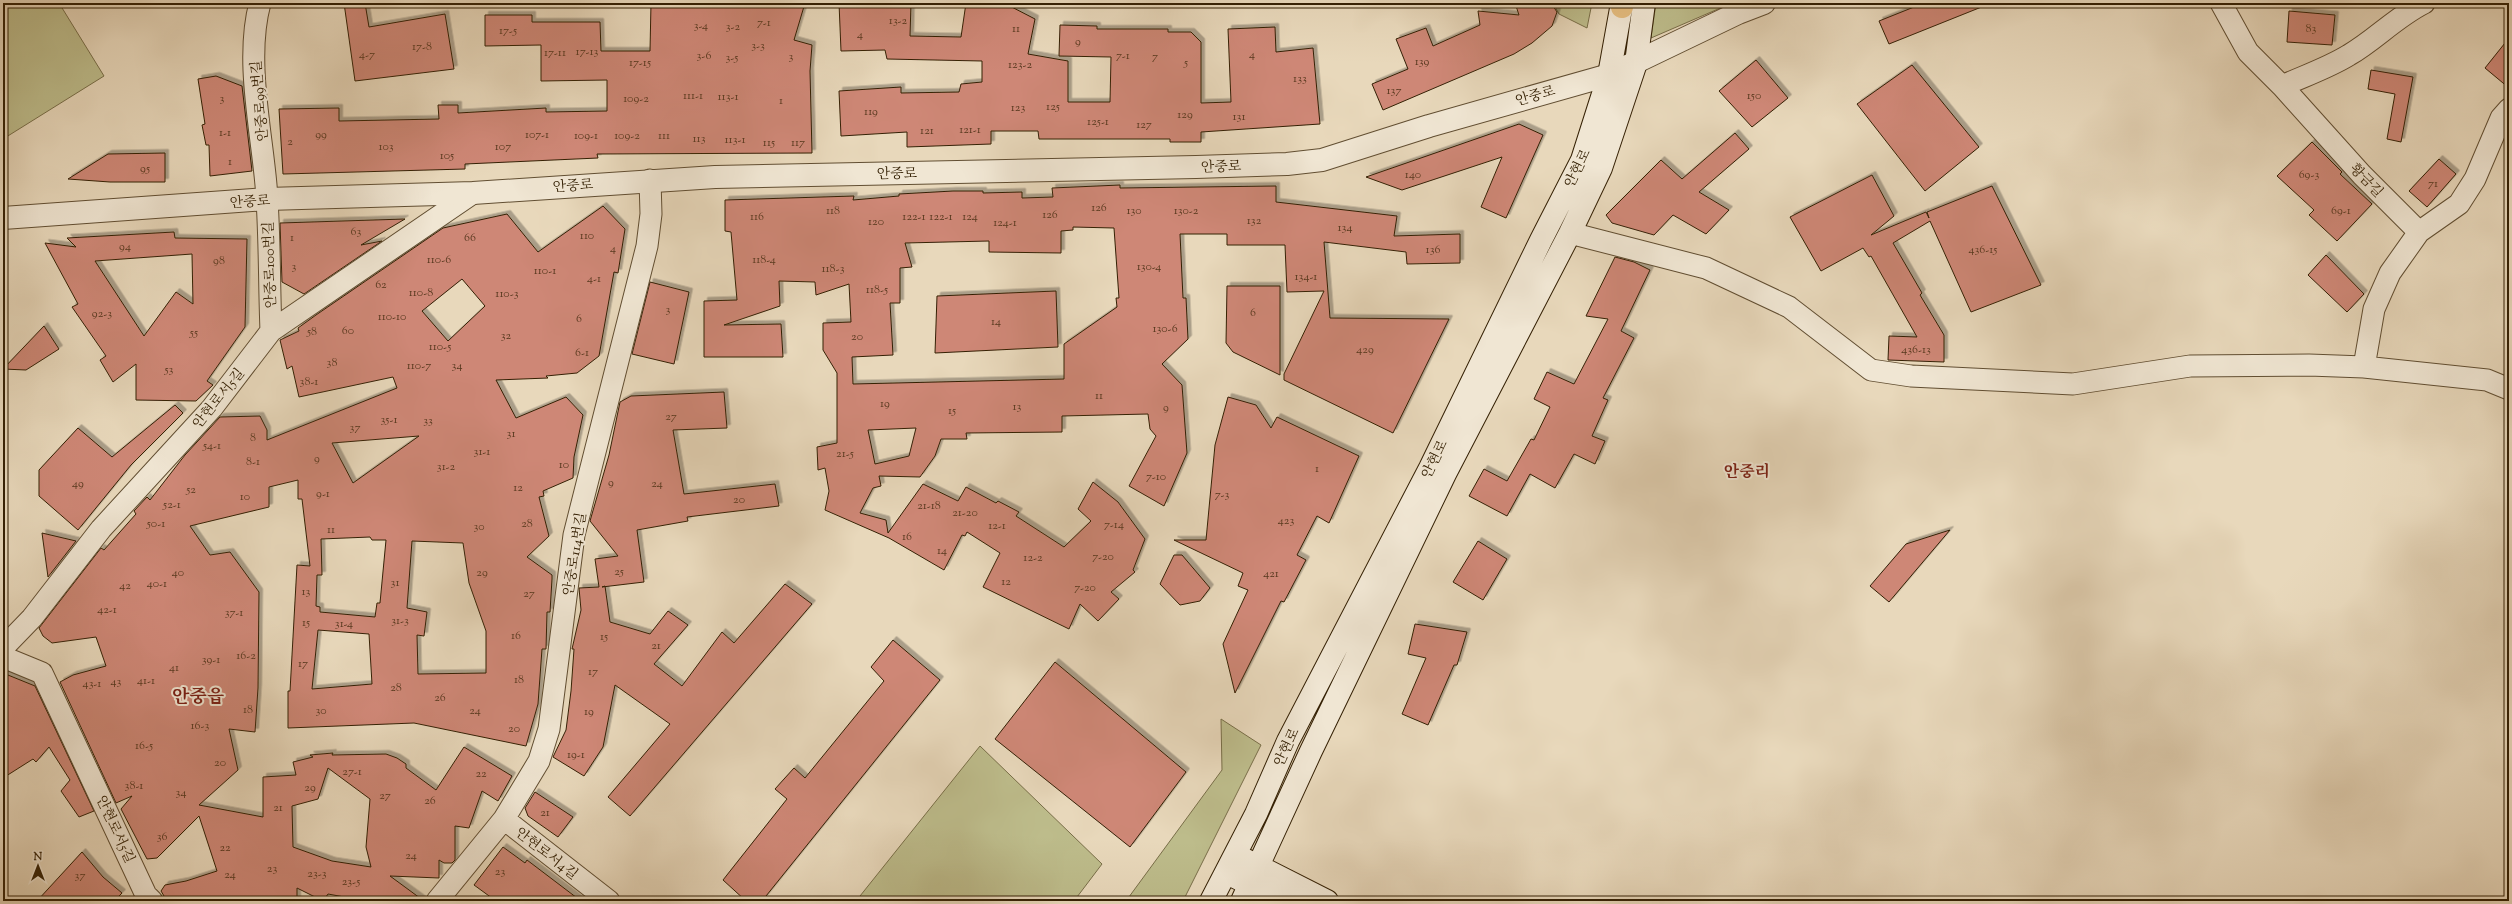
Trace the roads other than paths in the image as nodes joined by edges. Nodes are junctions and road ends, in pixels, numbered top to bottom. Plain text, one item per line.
1 (260, 3) edge
2 (1644, 3) edge
3 (1764, 3) edge
4 (2221, 3) edge
5 (2424, 3) edge
6 (1622, 4) edge
7 (1636, 63) junction
8 (1609, 75) junction
9 (2282, 86) junction
10 (2509, 108) edge
11 (650, 180) junction
12 (473, 193) junction
13 (267, 199) junction
14 (3, 218) edge
15 (2418, 232) junction
16 (1570, 233) junction
17 (271, 331) junction
18 (2364, 367) junction
19 (2509, 389) edge
20 (3, 648) edge
21 (3, 657) edge
22 (504, 819) junction
23 (1230, 864) junction
24 (1251, 883) edge
25 (152, 901) edge
26 (437, 901) edge
27 (609, 901) edge
28 (1211, 901) edge
29 (1285, 901) edge
30 (1327, 901) edge

1 - 13 street, 안중로99번길
2 - 7 main road, 안현로
3 - 7 main road, 안중로
4 - 9 street, 황금길
5 - 9 street
6 - 8 main road, 안현로
7 - 8 main road, 안중로
7 - 16 main road, 안현로
8 - 11 main road, 안중로
8 - 23 main road, 안현로
9 - 15 street, 황금길
10 - 15 street
11 - 12 main road, 안중로
11 - 22 street, 안중로114번길
12 - 13 main road, 안중로
12 - 17 street, 안현로서5길
13 - 14 main road, 안중로
13 - 17 street, 안중로100번길
15 - 18 street
16 - 18 street
16 - 24 main road, 안현로
17 - 20 street, 안현로서5길
18 - 19 street
21 - 25 street, 안현로서5길
22 - 26 street, 안중로114번길
22 - 27 street, 안현로서4길
23 - 24 main road
23 - 28 main road, 안현로
24 - 29 main road
24 - 30 main road

